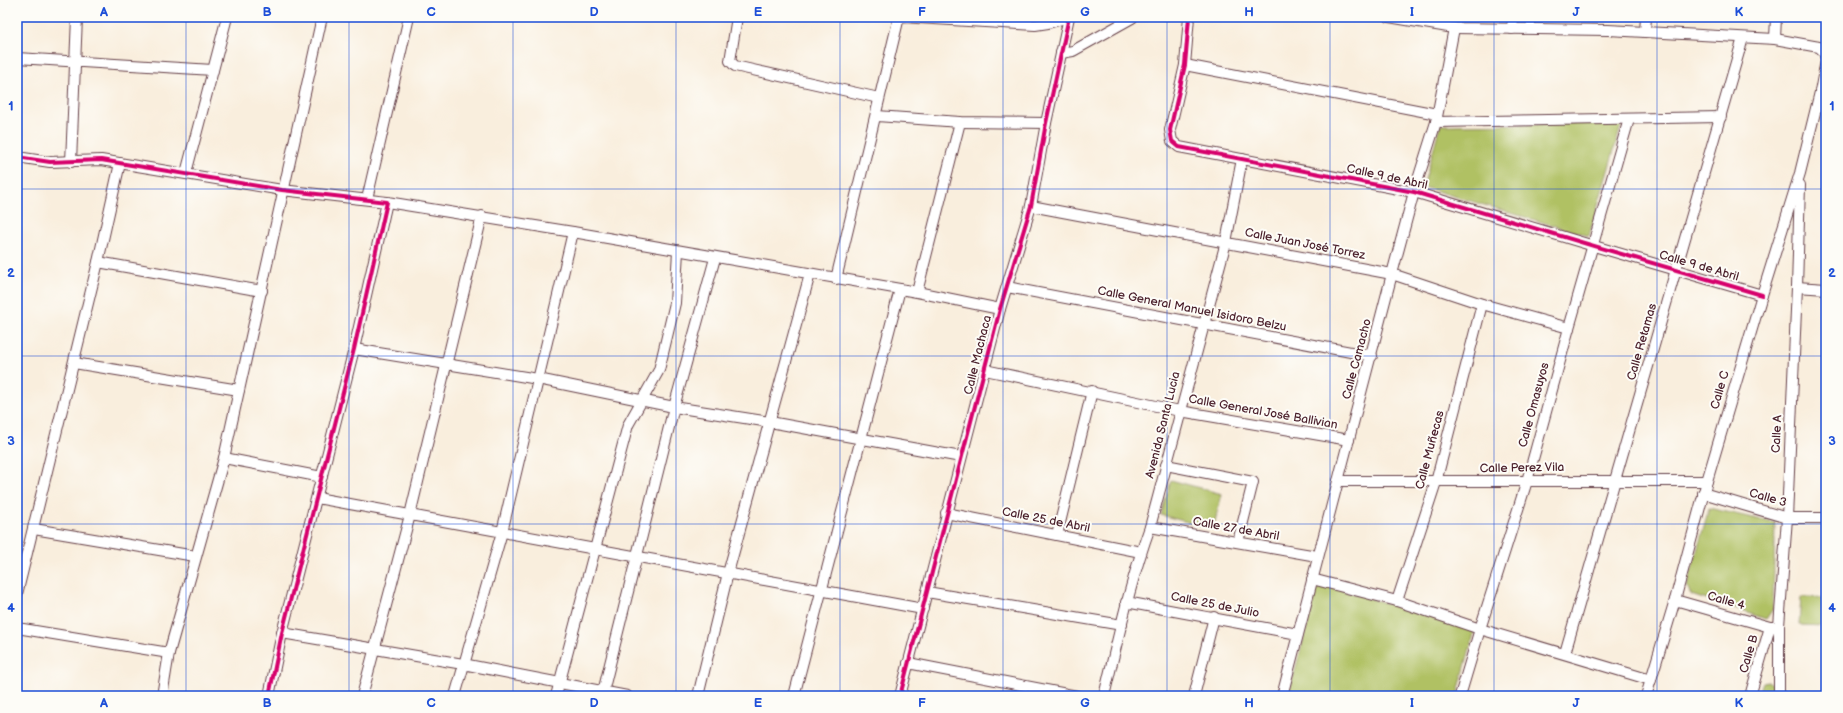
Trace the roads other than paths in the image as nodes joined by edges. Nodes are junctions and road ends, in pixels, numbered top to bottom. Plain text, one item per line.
1 (77, 17) edge
2 (227, 17) edge
3 (322, 17) edge
4 (409, 17) edge
5 (738, 17) edge
6 (900, 17) edge
7 (1071, 17) edge
8 (1131, 17) edge
9 (1189, 17) edge
10 (1389, 17) edge
11 (1513, 17) edge
12 (1646, 17) edge
13 (1776, 17) edge
14 (1454, 28) junction
15 (1512, 29) junction
16 (1645, 32) junction
17 (1743, 38) junction
18 (1775, 39) junction
19 (1822, 46) edge
20 (1061, 53) junction
21 (17, 58) edge
22 (76, 60) junction
23 (1826, 60) edge
24 (1185, 65) junction
25 (213, 70) junction
26 (1823, 92) edge
27 (880, 98) junction
28 (877, 116) junction
29 (1721, 117) junction
30 (1436, 118) junction
31 (1630, 120) junction
32 (960, 122) junction
33 (1046, 123) junction
34 (17, 157) edge
35 (1242, 159) junction
36 (71, 162) junction
37 (120, 163) junction
38 (186, 173) junction
39 (1800, 173) junction
40 (282, 190) junction
41 (1414, 192) junction
42 (367, 199) junction
43 (387, 202) junction
44 (1031, 206) junction
45 (482, 216) junction
46 (573, 232) junction
47 (1226, 242) junction
48 (1594, 246) junction
49 (678, 251) junction
50 (715, 258) junction
51 (98, 262) junction
52 (1676, 269) junction
53 (810, 274) junction
54 (1392, 274) junction
55 (836, 279) junction
56 (1007, 287) junction
57 (1797, 287) junction
58 (900, 289) junction
59 (1826, 289) edge
60 (262, 291) junction
61 (917, 292) junction
62 (1762, 295) junction
63 (1482, 304) junction
64 (1000, 309) junction
65 (1203, 325) junction
66 (1569, 328) junction
67 (354, 349) junction
68 (1372, 356) junction
69 (74, 363) junction
70 (446, 365) junction
71 (985, 370) junction
72 (538, 379) junction
73 (239, 390) junction
74 (1092, 392) junction
75 (641, 401) junction
76 (674, 407) junction
77 (1180, 411) junction
78 (770, 422) junction
79 (862, 439) junction
80 (1349, 440) junction
81 (961, 457) junction
82 (224, 458) junction
83 (1166, 465) junction
84 (322, 477) junction
85 (1527, 480) junction
86 (1615, 480) junction
87 (1338, 481) junction
88 (1707, 481) junction
89 (1436, 482) junction
90 (1704, 493) junction
91 (317, 498) junction
92 (946, 513) junction
93 (410, 515) junction
94 (1787, 518) junction
95 (1826, 518) edge
96 (1150, 527) junction
97 (34, 529) junction
98 (502, 532) junction
99 (1057, 535) junction
100 (1238, 542) junction
101 (594, 549) junction
102 (1141, 552) junction
103 (195, 556) junction
104 (1317, 556) junction
105 (638, 557) junction
106 (728, 573) junction
107 (1312, 579) junction
108 (821, 589) junction
109 (927, 592) junction
110 (17, 594) edge
111 (1675, 600) junction
112 (1397, 601) junction
113 (1126, 602) junction
114 (922, 609) junction
115 (1214, 617) junction
116 (1122, 625) junction
117 (1775, 627) junction
118 (17, 628) edge
119 (1480, 629) junction
120 (282, 633) junction
121 (1298, 634) junction
122 (374, 648) junction
123 (169, 653) junction
124 (1565, 653) junction
125 (908, 663) junction
126 (463, 664) junction
127 (1651, 680) junction
128 (560, 682) junction
129 (603, 692) junction
130 (162, 696) edge
131 (269, 696) edge
132 (362, 696) edge
133 (455, 696) edge
134 (556, 696) edge
135 (627, 696) edge
136 (698, 696) edge
137 (794, 696) edge
138 (900, 696) edge
139 (1077, 696) edge
140 (1104, 696) edge
141 (1194, 696) edge
142 (1282, 696) edge
143 (1460, 696) edge
144 (1646, 696) edge
145 (1750, 696) edge
146 (1778, 696) edge

1 - 22 street
2 - 25 street
3 - 40 street
4 - 42 street
5 - 27 street
6 - 7 street
6 - 27 street
7 - 20 street, Calle Machaca
8 - 20 street
9 - 24 street, Calle 9 de Abril
10 - 14 street
11 - 15 street
12 - 16 street
13 - 18 street
14 - 15 street
14 - 30 street, Calle Camacho
15 - 16 street
16 - 17 street
17 - 18 street
17 - 29 street, Calle Retamas
18 - 19 street
19 - 23 street
20 - 33 street, Calle Machaca
21 - 22 street
22 - 25 street
22 - 36 street
23 - 26 street, Calle C
24 - 30 street
24 - 35 street, Calle 9 de Abril
25 - 38 street
26 - 39 street, Calle C
27 - 28 street
28 - 32 street
28 - 55 street
29 - 31 street
29 - 52 street, Calle Retamas
30 - 31 street
30 - 41 street, Calle Camacho
31 - 48 street, Calle Omasuyos
32 - 33 street
32 - 61 street
33 - 44 street, Calle Machaca
34 - 36 street
35 - 41 street, Calle 9 de Abril
35 - 47 street, Avenida Santa Lucia
36 - 37 street
37 - 38 street
37 - 51 street
38 - 40 street
39 - 57 street, Calle A
39 - 62 street, Calle C
40 - 42 street
40 - 60 street
41 - 48 street, Calle 9 de Abril
41 - 54 street, Calle Camacho
42 - 43 street
43 - 45 street
43 - 67 street
44 - 47 street, Calle Juan José Torrez
44 - 56 street, Calle Machaca
45 - 46 street
45 - 70 street
46 - 49 street
46 - 72 street
47 - 54 street, Calle Juan José Torrez
47 - 65 street, Avenida Santa Lucia
48 - 52 street, Calle 9 de Abril
48 - 66 street, Calle Omasuyos
49 - 50 street
49 - 75 street
50 - 53 street
50 - 76 street
51 - 60 street
51 - 69 street
52 - 62 street, Calle 9 de Abril
52 - 86 street, Calle Retamas
53 - 55 street
53 - 78 street
54 - 63 street, Calle Juan José Torrez
54 - 68 street, Calle Camacho
55 - 58 street
56 - 64 street, Calle Machaca
56 - 65 street, Calle General Manuel Isidoro Belzu
57 - 59 street
57 - 94 street, Calle A
58 - 61 street
58 - 79 street
60 - 73 street
61 - 64 street
62 - 88 street, Calle C
63 - 66 street, Calle Juan José Torrez
63 - 89 street, Calle Muñecas
64 - 71 street, Calle Machaca
65 - 68 street, Calle General Manuel Isidoro Belzu
65 - 77 street, Avenida Santa Lucia
66 - 85 street, Calle Omasuyos
67 - 70 street
67 - 84 street
68 - 80 street, Calle Camacho
69 - 73 street
69 - 97 street
70 - 72 street
70 - 93 street
71 - 74 street, Calle General José Ballivian
71 - 81 street, Calle Machaca
72 - 75 street
72 - 98 street
73 - 82 street
74 - 77 street, Calle General José Ballivian
74 - 99 street
75 - 76 street
75 - 101 street
76 - 78 street
76 - 105 street
77 - 80 street, Calle General José Ballivian
77 - 83 street, Avenida Santa Lucia
78 - 79 street
78 - 106 street
79 - 81 street
79 - 108 street
80 - 87 street, Calle Camacho
81 - 92 street, Calle Machaca
82 - 84 street
82 - 103 street
83 - 96 street, Avenida Santa Lucia
83 - 100 street
84 - 91 street
85 - 86 street, Calle Perez Vila
85 - 89 street, Calle Perez Vila
85 - 119 street, Calle Omasuyos
86 - 88 street, Calle Perez Vila
86 - 124 street, Calle Retamas
87 - 89 street, Calle Perez Vila
87 - 104 street, Calle Camacho
88 - 90 street, Calle C
89 - 112 street, Calle Muñecas
90 - 94 street, Calle 3
90 - 111 street, Calle C
91 - 93 street
91 - 120 street
92 - 99 street, Calle 25 de Abril
92 - 109 street, Calle Machaca
93 - 98 street
93 - 122 street
94 - 95 street, Calle 3
94 - 117 street, Calle A
96 - 100 street, Calle 27 de Abril
96 - 102 street, Avenida Santa Lucia
97 - 103 street
97 - 110 street
98 - 101 street
98 - 126 street
99 - 102 street, Calle 25 de Abril
100 - 104 street, Calle 27 de Abril
101 - 105 street
101 - 128 street
102 - 113 street, Avenida Santa Lucia
103 - 123 street
104 - 107 street, Calle Camacho
105 - 106 street
105 - 129 street
106 - 108 street
106 - 136 street
107 - 112 street
107 - 121 street, Calle Camacho
108 - 114 street
108 - 137 street
109 - 114 street, Calle Machaca
109 - 116 street
111 - 117 street, Calle 4
111 - 127 street, Calle C
112 - 119 street
113 - 115 street, Calle 25 de Julio
113 - 116 street, Avenida Santa Lucia
114 - 125 street, Calle Machaca
115 - 121 street, Calle 25 de Julio
115 - 141 street
116 - 140 street, Avenida Santa Lucia
117 - 145 street, Calle B
117 - 146 street, Calle A
118 - 123 street
119 - 124 street
119 - 143 street, Calle Omasuyos
120 - 122 street
120 - 131 street
121 - 142 street, Calle Camacho
122 - 126 street
122 - 132 street
123 - 130 street
124 - 127 street
125 - 138 street, Calle Machaca
125 - 139 street
126 - 128 street
126 - 133 street
127 - 144 street, Calle C
128 - 129 street
128 - 134 street
129 - 135 street

